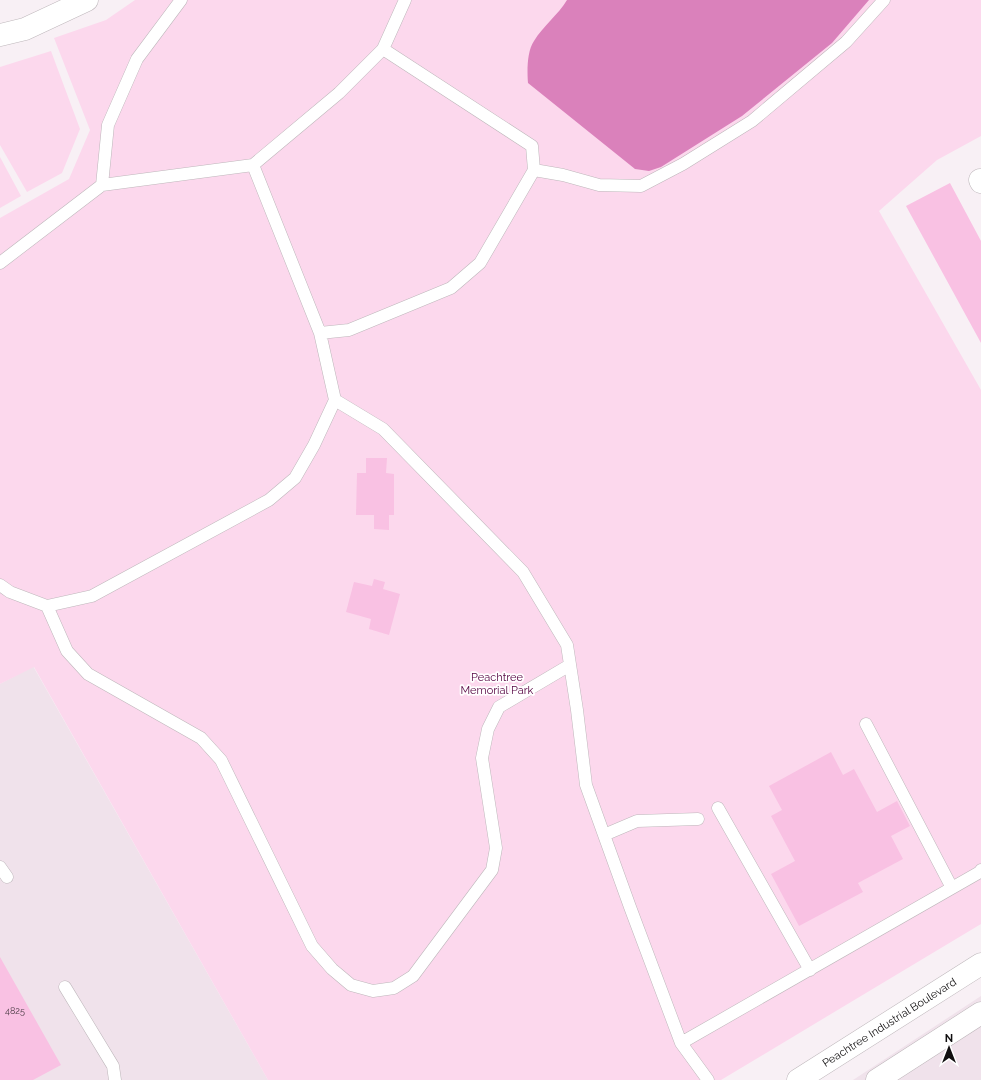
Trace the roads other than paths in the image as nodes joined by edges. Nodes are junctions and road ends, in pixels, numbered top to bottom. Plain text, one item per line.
1 (87, 0) edge
2 (181, 0) edge
3 (405, 0) edge
4 (884, 0) edge
5 (0, 35) edge
6 (383, 49) junction
7 (254, 165) junction
8 (534, 170) junction
9 (102, 185) junction
10 (0, 263) edge
11 (320, 333) junction
12 (335, 400) junction
13 (0, 585) edge
14 (47, 606) junction
15 (570, 665) junction
16 (866, 724) dead end
17 (718, 808) dead end
18 (698, 819) dead end
19 (604, 835) junction
20 (981, 870) edge
21 (952, 888) junction
22 (981, 964) edge
23 (810, 970) junction
24 (65, 987) dead end
25 (981, 1013) edge
26 (682, 1043) junction
27 (115, 1080) edge
28 (708, 1080) edge
29 (798, 1080) edge
30 (877, 1080) edge

1 - 5 main road
2 - 9 lane
3 - 6 lane
4 - 8 lane
6 - 7 lane
6 - 8 lane
7 - 9 lane
7 - 11 lane
8 - 11 lane
9 - 10 lane
11 - 12 lane
12 - 14 lane
12 - 15 lane
13 - 14 lane
14 - 15 lane
15 - 19 lane
16 - 21 lane
17 - 23 lane
18 - 19 lane
19 - 26 lane
20 - 21 lane
21 - 23 lane
22 - 29 main road, Peachtree Industrial Boulevard
23 - 26 lane
24 - 27 lane
25 - 30 main road
26 - 28 lane

